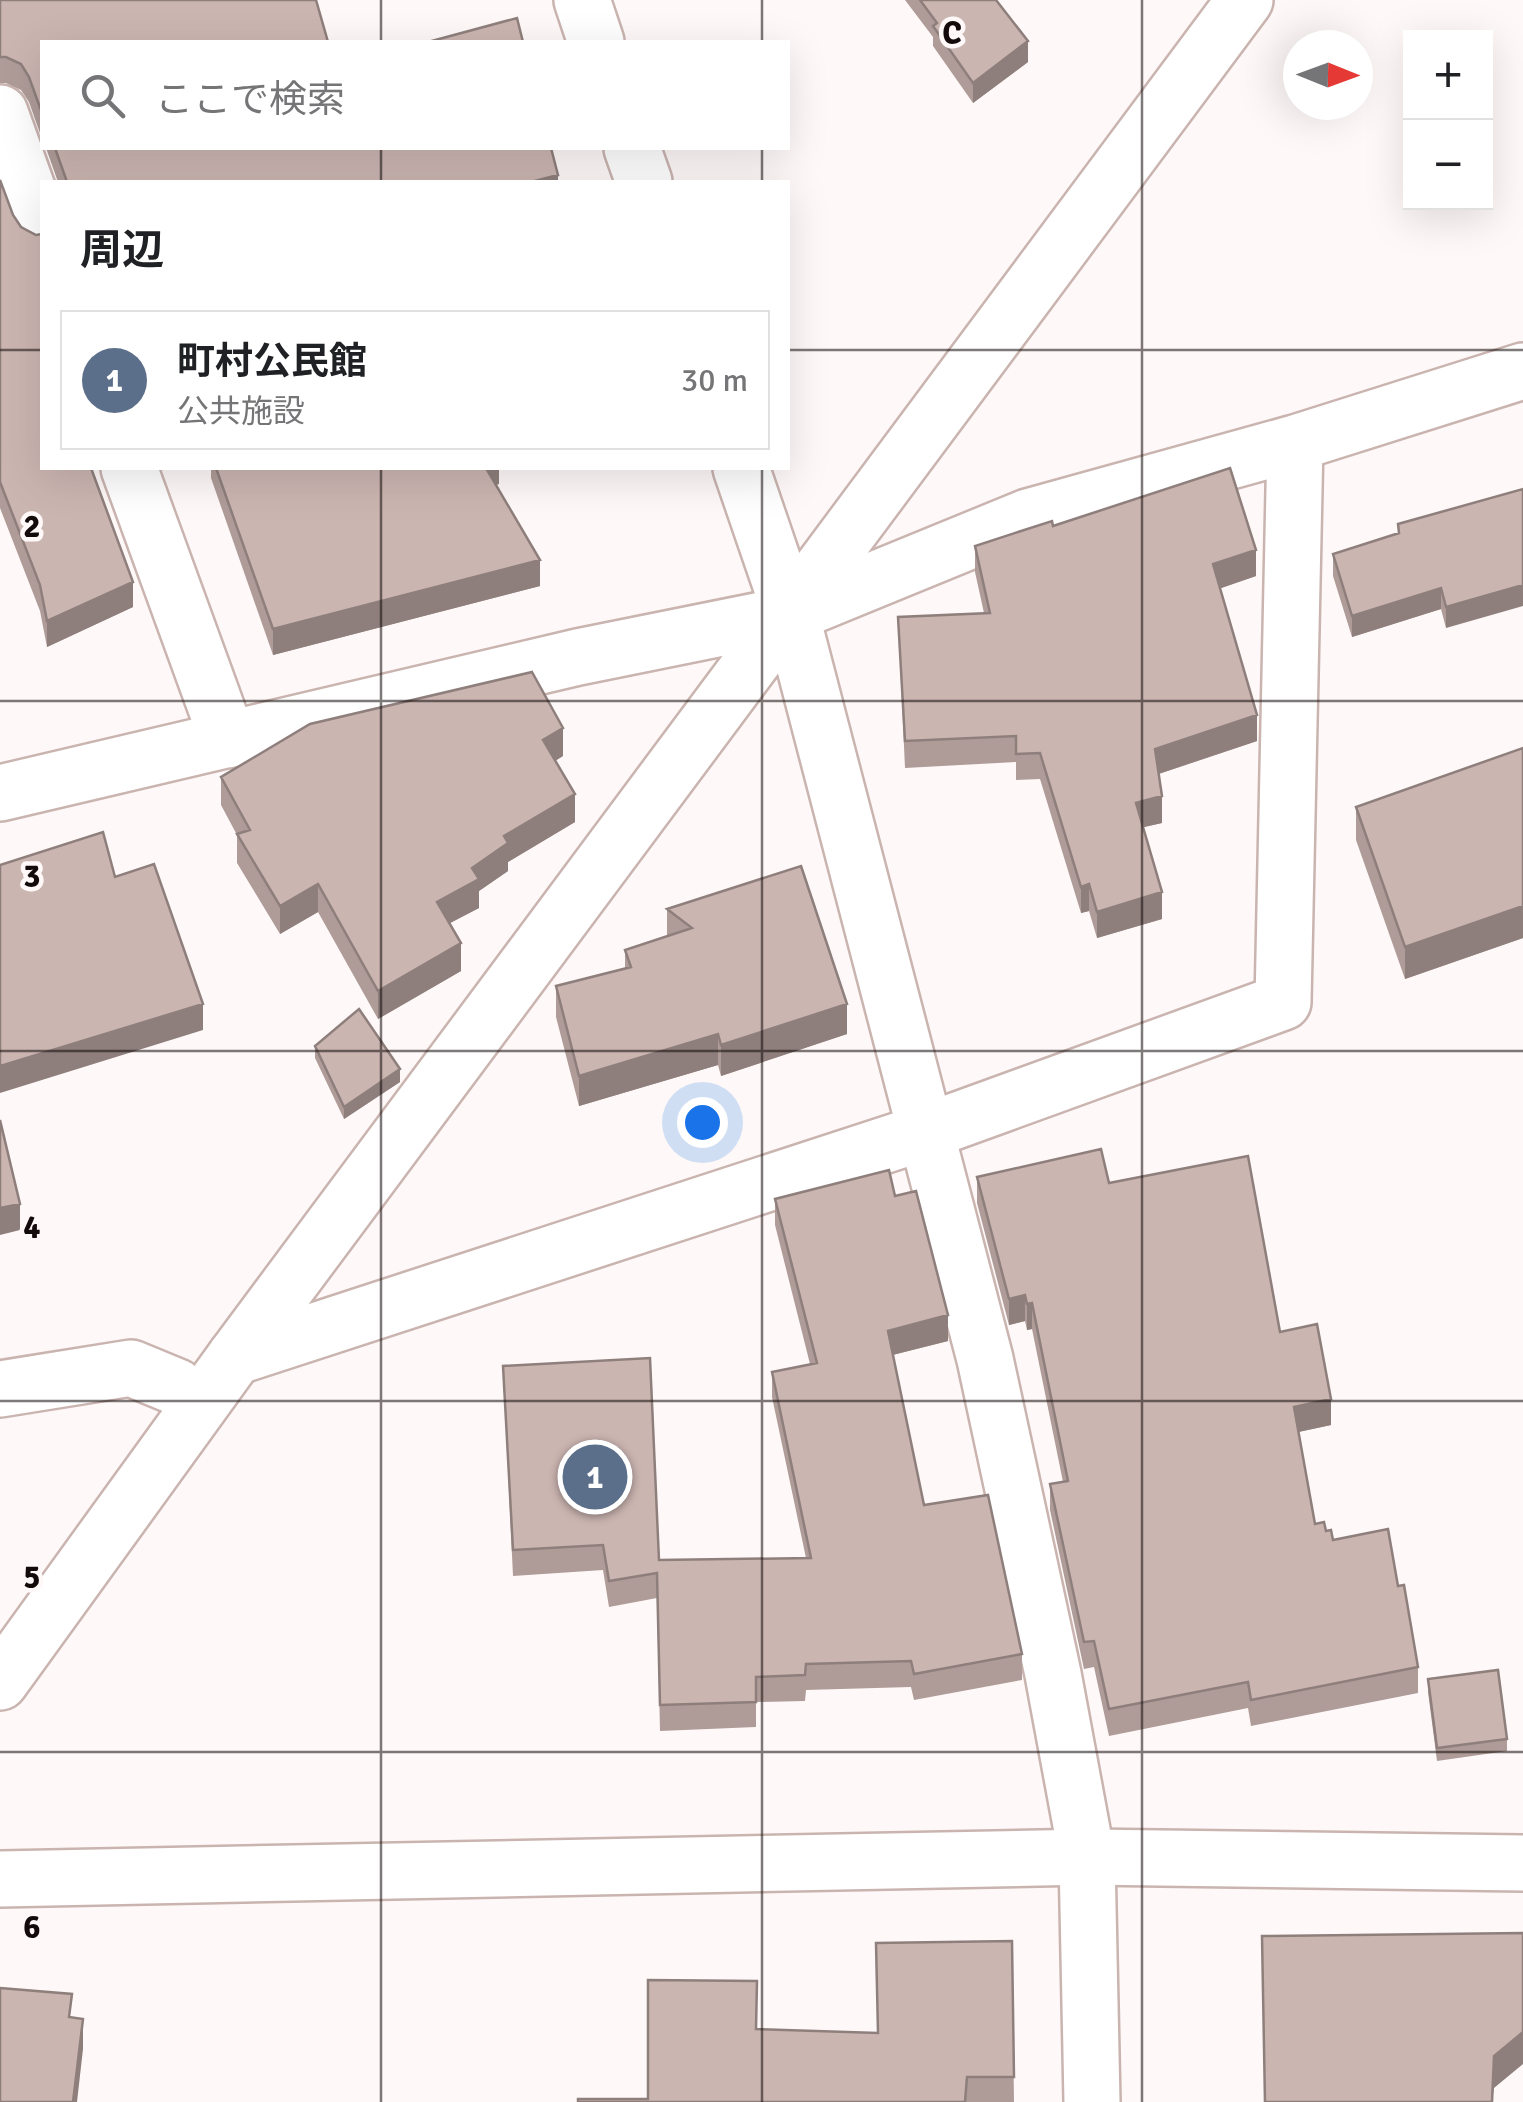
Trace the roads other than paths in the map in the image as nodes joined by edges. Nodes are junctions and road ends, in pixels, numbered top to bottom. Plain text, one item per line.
1 (582, 0) edge
2 (1246, 0) edge
3 (595, 40) edge
4 (0, 113) edge
5 (633, 150) edge
6 (643, 180) edge
7 (40, 224) edge
8 (1523, 371) edge
9 (1296, 443) junction
10 (130, 470) edge
11 (742, 470) edge
12 (791, 614) junction
13 (228, 740) junction
14 (0, 792) edge
15 (925, 1132) junction
16 (235, 1357) junction
17 (0, 1389) edge
18 (199, 1406) junction
19 (0, 1682) edge
20 (1086, 1857) junction
21 (1523, 1863) edge
22 (0, 1878) edge
23 (1092, 2102) edge

1 - 3 street
2 - 12 street
4 - 7 street
5 - 6 street
8 - 9 street
9 - 12 street
9 - 15 street
10 - 13 street
11 - 12 street
12 - 13 street
12 - 15 street
12 - 16 street
13 - 14 street
15 - 16 street
15 - 20 street
16 - 18 street
17 - 18 street
18 - 19 street
20 - 21 street
20 - 22 street
20 - 23 street

